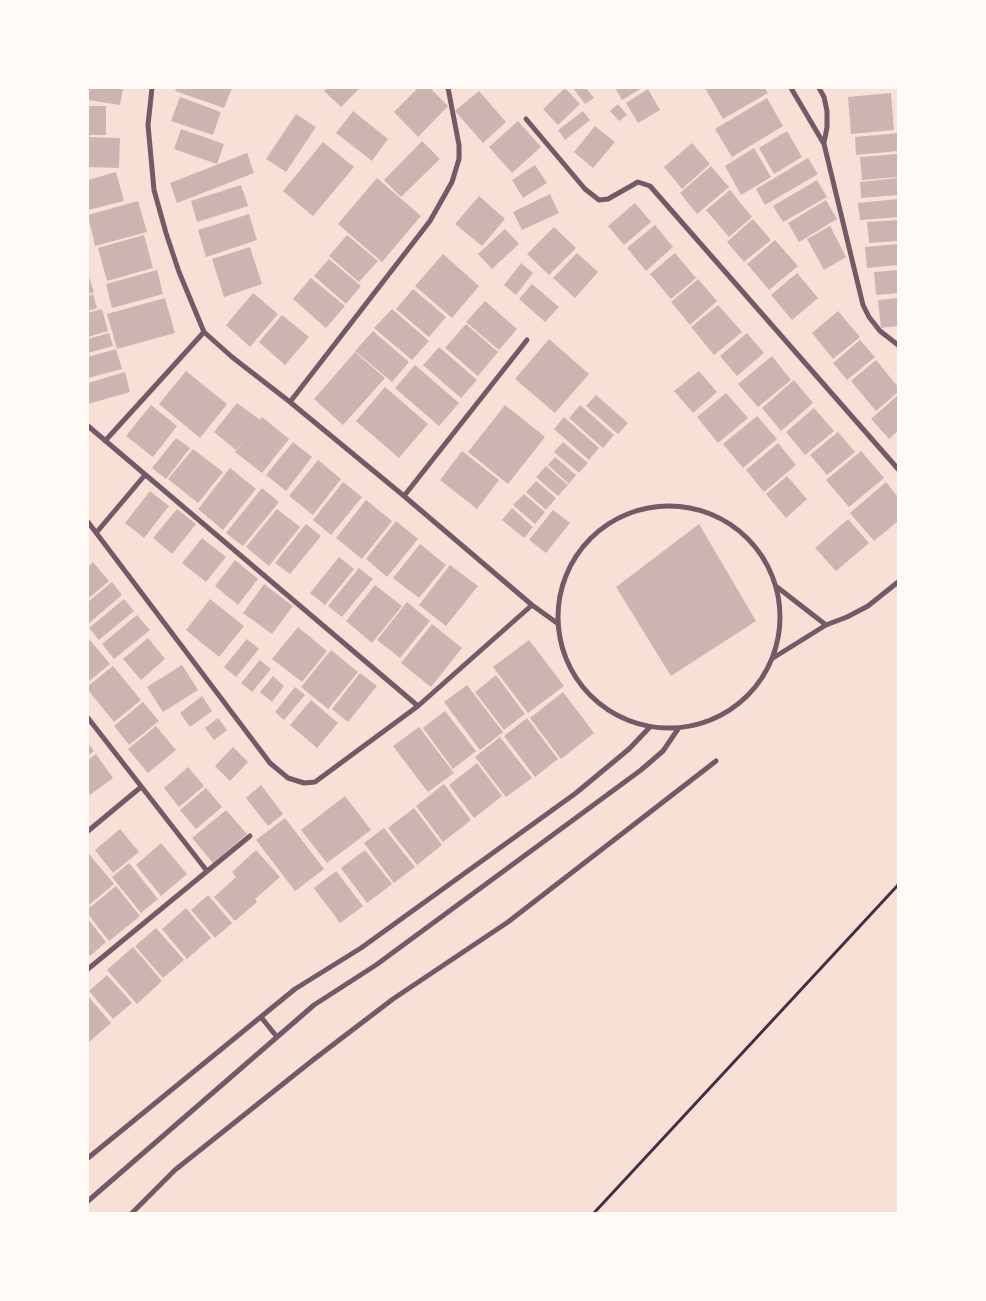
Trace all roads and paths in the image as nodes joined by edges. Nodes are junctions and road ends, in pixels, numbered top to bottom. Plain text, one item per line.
1 (152, 88) edge
2 (448, 88) edge
3 (791, 88) edge
4 (819, 88) edge
5 (526, 119) dead end
6 (824, 144) junction
7 (204, 332) junction
8 (527, 340) dead end
9 (898, 345) edge
10 (290, 402) junction
11 (88, 426) edge
12 (105, 441) junction
13 (898, 469) edge
14 (145, 475) junction
15 (404, 496) junction
16 (88, 522) edge
17 (96, 533) junction
18 (898, 582) edge
19 (777, 586) junction
20 (532, 605) junction
21 (557, 622) junction
22 (826, 625) junction
23 (773, 658) junction
24 (418, 706) junction
25 (88, 718) edge
26 (650, 727) junction
27 (678, 729) junction
28 (716, 761) dead end
29 (141, 787) junction
30 (88, 831) edge
31 (250, 836) dead end
32 (207, 872) junction
33 (898, 885) edge
34 (88, 969) edge
35 (261, 1016) junction
36 (277, 1037) junction
37 (88, 1158) edge
38 (88, 1201) edge
39 (131, 1214) edge
40 (592, 1214) edge

1 - 7 street
2 - 10 street
3 - 6 street
4 - 6 street
5 - 13 street
6 - 9 street
7 - 10 street
7 - 12 street
8 - 15 street
10 - 15 street
11 - 12 street
12 - 14 street
14 - 17 street
14 - 24 street
15 - 20 street
16 - 17 street
17 - 24 street
18 - 22 street
19 - 21 street
19 - 22 street
19 - 23 street
20 - 21 street
20 - 24 street
21 - 26 street
22 - 23 street
23 - 27 street
25 - 29 street
26 - 27 street
26 - 35 street
27 - 36 street
28 - 39 street
29 - 30 street
29 - 32 street
31 - 32 street
32 - 34 street
33 - 40 path
35 - 36 street
35 - 37 street
36 - 38 street

